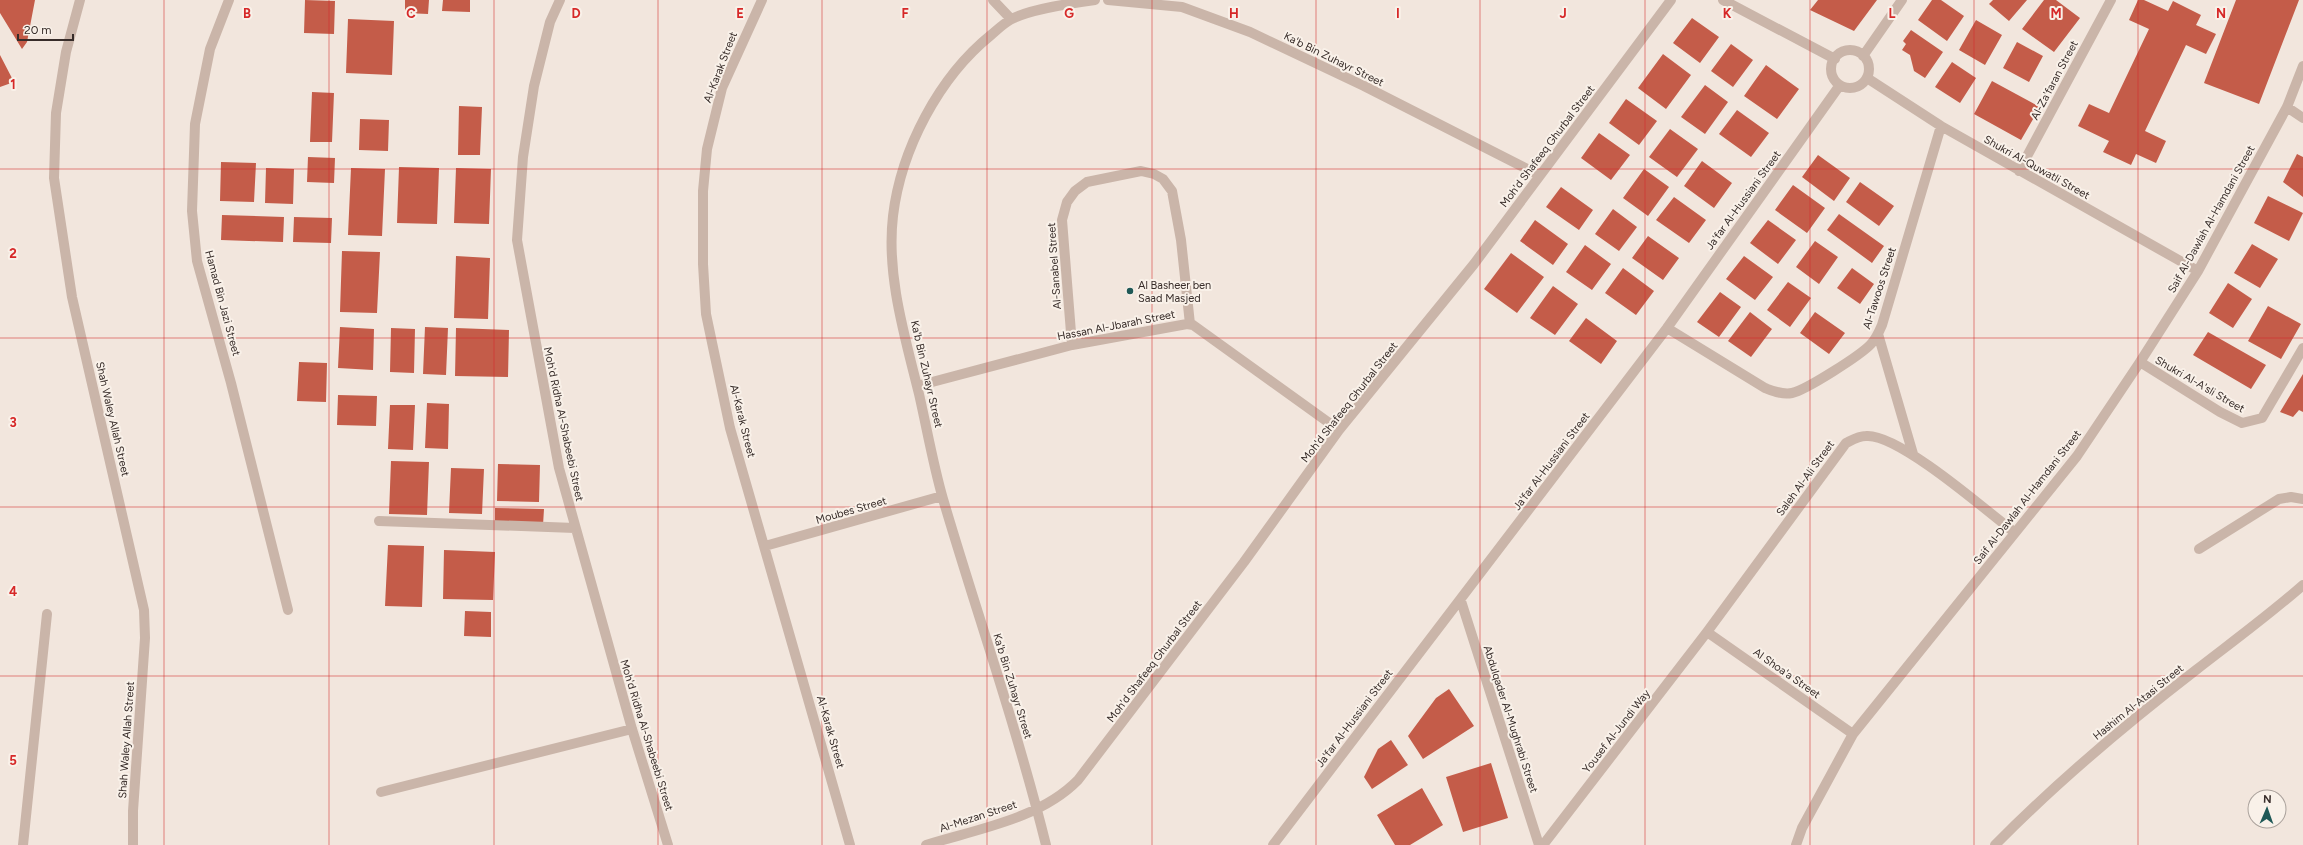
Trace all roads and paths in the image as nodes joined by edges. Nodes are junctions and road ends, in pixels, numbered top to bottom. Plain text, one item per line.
1 (80, 0) edge
2 (229, 0) edge
3 (560, 0) edge
4 (762, 0) edge
5 (993, 0) edge
6 (1095, 0) edge
7 (1108, 0) edge
8 (1671, 0) edge
9 (1723, 0) edge
10 (1902, 0) edge
11 (2111, 0) edge
12 (1011, 19) junction
13 (1863, 56) junction
14 (1835, 59) junction
15 (2303, 66) edge
16 (1867, 78) junction
17 (1840, 85) junction
18 (2287, 107) junction
19 (2303, 118) edge
20 (1941, 126) junction
21 (2019, 171) junction
22 (1539, 176) junction
23 (2198, 271) junction
24 (1190, 324) junction
25 (1667, 328) junction
26 (1878, 334) junction
27 (1072, 345) junction
28 (2303, 348) edge
29 (2140, 362) junction
30 (917, 386) junction
31 (1339, 430) junction
32 (1913, 454) junction
33 (942, 496) junction
34 (2303, 498) edge
35 (378, 521) dead end
36 (575, 528) junction
37 (2015, 533) junction
38 (765, 546) junction
39 (2199, 549) dead end
40 (2303, 585) edge
41 (1461, 601) junction
42 (288, 610) dead end
43 (47, 614) dead end
44 (1707, 632) junction
45 (632, 729) junction
46 (1853, 734) junction
47 (381, 792) dead end
48 (1037, 810) junction
49 (23, 845) edge
50 (133, 845) edge
51 (668, 845) edge
52 (850, 845) edge
53 (926, 845) edge
54 (1046, 845) edge
55 (1273, 845) edge
56 (1539, 845) edge
57 (1543, 845) edge
58 (1796, 845) edge
59 (1996, 845) edge

1 - 50 street, Shah Waley Allah Street
2 - 42 street, Hamad Bin Jazi Street
3 - 36 street, Moh'd Ridha Al-Shabeebi Street
4 - 38 street, Al-Karak Street
5 - 12 street
6 - 12 street, Ka'b Bin Zuhayr Street
7 - 22 street, Ka'b Bin Zuhayr Street
8 - 22 street, Moh'd Shafeeq Ghurbal Street
9 - 14 street
10 - 13 street
11 - 21 street, Al-Za'faran Street
12 - 30 street, Ka'b Bin Zuhayr Street
13 - 14 street
13 - 16 street
14 - 17 street
15 - 18 street, Saif Al-Dawlah Al-Hamdani Street
16 - 17 street
16 - 20 street, Shukri Al-Quwatli Street
17 - 25 street, Ja'far Al-Hussiani Street
18 - 19 street
18 - 23 street, Saif Al-Dawlah Al-Hamdani Street
20 - 21 street, Shukri Al-Quwatli Street
20 - 26 street, Al-Tawoos Street
21 - 23 street, Shukri Al-Quwatli Street
22 - 31 street, Moh'd Shafeeq Ghurbal Street
23 - 29 street, Saif Al-Dawlah Al-Hamdani Street
24 - 27 street, Hassan Al-Jbarah Street
24 - 27 street, Al-Sanabel Street
24 - 31 street, Hassan Al-Jbarah Street
25 - 26 street, Al-Tawoos Street
25 - 41 street, Ja'far Al-Hussiani Street
26 - 32 street
27 - 30 street, Hassan Al-Jbarah Street
28 - 29 street, Shukri Al-A'sli Street
29 - 37 street, Saif Al-Dawlah Al-Hamdani Street
30 - 33 street, Ka'b Bin Zuhayr Street
31 - 48 street, Moh'd Shafeeq Ghurbal Street
32 - 37 street, Saleh Al-Ali Street
32 - 44 street, Saleh Al-Ali Street
33 - 38 street, Moubes Street
33 - 48 street, Ka'b Bin Zuhayr Street
34 - 39 street
35 - 36 street
36 - 45 street, Moh'd Ridha Al-Shabeebi Street
37 - 46 street, Saif Al-Dawlah Al-Hamdani Street
38 - 52 street, Al-Karak Street
40 - 59 street, Hashim Al-Atasi Street
41 - 55 street, Ja'far Al-Hussiani Street
41 - 56 street, Abdulqader Al-Mughrabi Street
43 - 49 street
44 - 46 street, Al Shoa'a Street
44 - 57 street, Yousef Al-Jundi Way
45 - 47 street
45 - 51 street, Moh'd Ridha Al-Shabeebi Street
46 - 58 street, Saif Al-Dawlah Al-Hamdani Street
48 - 53 street, Al-Mezan Street
48 - 54 street, Ka'b Bin Zuhayr Street

